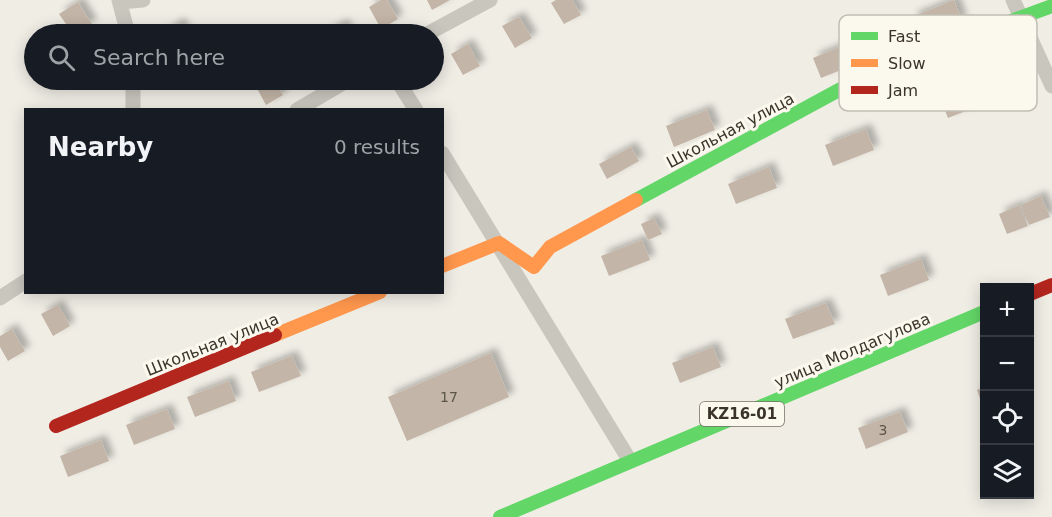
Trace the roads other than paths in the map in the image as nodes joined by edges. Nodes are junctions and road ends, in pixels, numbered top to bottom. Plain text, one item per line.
1 (142, 0) edge
2 (490, 0) edge
3 (1013, 0) edge
4 (119, 1) edge
5 (1052, 6) edge
6 (1020, 15) edge
7 (1030, 15) edge
8 (125, 24) edge
9 (444, 25) edge
10 (1037, 52) edge
11 (1052, 86) edge
12 (133, 90) edge
13 (331, 90) edge
14 (403, 90) edge
15 (839, 90) edge
16 (133, 108) edge
17 (300, 108) edge
18 (415, 108) edge
19 (444, 156) edge
20 (499, 243) junction
21 (444, 266) edge
22 (24, 282) edge
23 (1052, 285) edge
24 (1034, 292) edge
25 (375, 294) edge
26 (0, 298) edge
27 (980, 314) edge
28 (56, 426) dead end
29 (630, 461) junction
30 (500, 517) edge

1 - 4 street
2 - 9 street
3 - 6 street
4 - 8 street
5 - 7 street, Школьная улица
10 - 11 street
12 - 16 street
13 - 17 street
14 - 18 street
15 - 20 street, Школьная улица
19 - 20 street
20 - 21 street
20 - 29 street
22 - 26 street
23 - 24 street
25 - 28 street, Школьная улица
27 - 29 street, улица Молдагулова / KZ16-01
29 - 30 street, улица Молдагулова / KZ16-01

